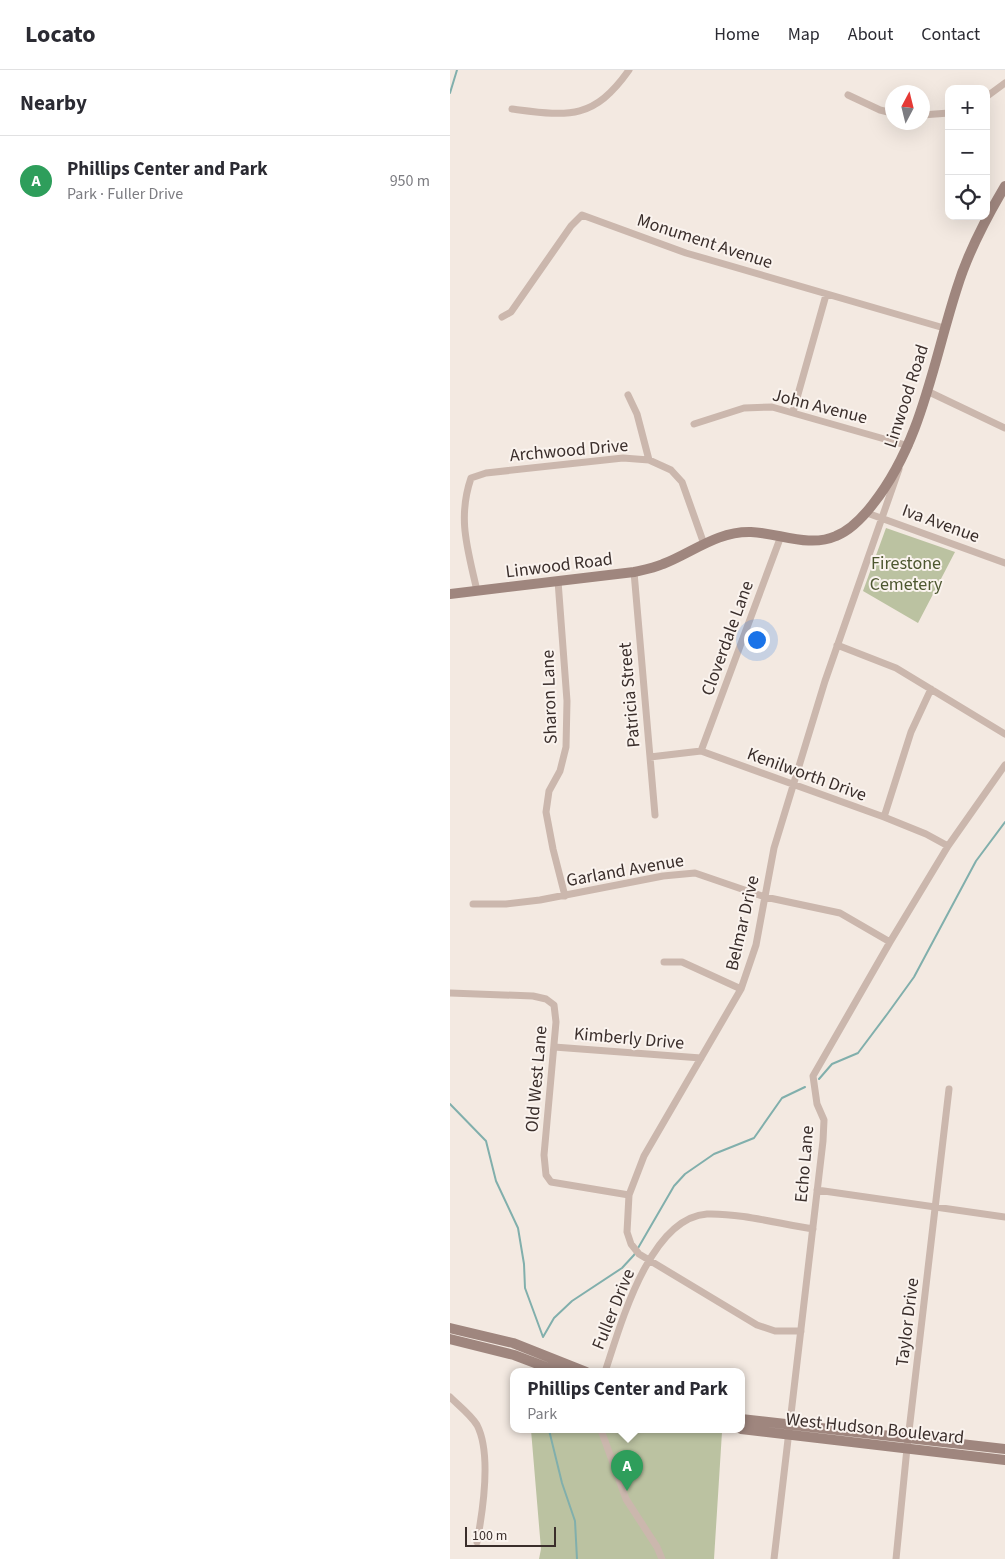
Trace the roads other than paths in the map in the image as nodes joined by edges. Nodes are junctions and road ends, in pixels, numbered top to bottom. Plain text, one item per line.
1 (629, 70) edge
2 (1005, 83) edge
3 (848, 95) dead end
4 (990, 95) edge
5 (512, 109) dead end
6 (885, 111) edge
7 (945, 113) edge
8 (930, 115) edge
9 (1005, 186) edge
10 (826, 295) junction
11 (502, 317) dead end
12 (944, 328) junction
13 (926, 391) junction
14 (628, 395) dead end
15 (793, 412) junction
16 (694, 424) dead end
17 (1005, 428) edge
18 (909, 446) junction
19 (649, 460) junction
20 (900, 464) junction
21 (866, 513) junction
22 (883, 519) junction
23 (781, 536) junction
24 (704, 544) junction
25 (1005, 563) edge
26 (634, 572) junction
27 (558, 581) junction
28 (477, 591) junction
29 (450, 594) edge
30 (837, 645) junction
31 (932, 689) junction
32 (1005, 734) edge
33 (701, 751) junction
34 (650, 757) junction
35 (1005, 765) edge
36 (794, 786) junction
37 (655, 814) dead end
38 (884, 817) junction
39 (948, 846) junction
40 (565, 896) junction
41 (765, 897) junction
42 (473, 904) dead end
43 (890, 942) junction
44 (664, 962) dead end
45 (741, 989) junction
46 (450, 993) edge
47 (554, 1047) junction
48 (702, 1058) junction
49 (949, 1089) dead end
50 (817, 1190) junction
51 (629, 1195) junction
52 (936, 1206) junction
53 (1005, 1217) edge
54 (813, 1229) junction
55 (649, 1262) junction
56 (450, 1328) edge
57 (801, 1331) junction
58 (450, 1339) edge
59 (548, 1368) edge
60 (576, 1368) edge
61 (606, 1368) edge
62 (450, 1398) edge
63 (745, 1419) edge
64 (789, 1424) junction
65 (745, 1430) edge
66 (602, 1433) edge
67 (788, 1435) junction
68 (907, 1443) junction
69 (1005, 1449) edge
70 (1005, 1460) edge
71 (478, 1542) dead end
72 (662, 1559) edge
73 (774, 1559) edge
74 (896, 1559) edge

1 - 5 street
2 - 4 street
3 - 6 street
7 - 8 street
9 - 12 main road, Linwood Road
10 - 11 street, Monument Avenue
10 - 12 street, Monument Avenue
10 - 15 street
12 - 13 main road, Linwood Road
13 - 17 street
13 - 18 main road, Linwood Road
14 - 19 street
15 - 16 street, John Avenue
15 - 18 street, John Avenue
18 - 20 main road, Linwood Road
19 - 24 street, Archwood Drive
19 - 28 street, Archwood Drive
20 - 21 main road, Linwood Road
20 - 22 street, Belmar Drive
21 - 22 street, Iva Avenue
21 - 23 main road, Linwood Road
22 - 25 street, Iva Avenue
22 - 30 street, Belmar Drive
23 - 24 main road, Linwood Road
23 - 33 street, Cloverdale Lane
24 - 26 main road, Linwood Road
26 - 27 main road, Linwood Road
26 - 34 street, Patricia Street
27 - 28 main road, Linwood Road
27 - 40 street, Sharon Lane
28 - 29 main road, Linwood Road
30 - 31 street
30 - 36 street, Belmar Drive
31 - 32 street
31 - 38 street
33 - 34 street, Kenilworth Drive
33 - 36 street, Kenilworth Drive
34 - 37 street, Patricia Street
35 - 39 street, Echo Lane
36 - 38 street, Kenilworth Drive
36 - 41 street, Belmar Drive
38 - 39 street, Kenilworth Drive
39 - 43 street, Echo Lane
40 - 41 street, Garland Avenue
40 - 42 street, Garland Avenue
41 - 43 street, Garland Avenue
41 - 45 street, Belmar Drive
43 - 50 street, Echo Lane
44 - 45 street
45 - 48 street, Belmar Drive
46 - 47 street, Old West Lane
47 - 48 street, Kimberly Drive
47 - 51 street, Old West Lane
48 - 51 street, Belmar Drive
49 - 52 street, Taylor Drive
50 - 52 street
50 - 54 street, Echo Lane
51 - 55 street, Belmar Drive
52 - 53 street
52 - 68 street, Taylor Drive
54 - 55 street, Fuller Drive
54 - 57 street, Echo Lane
55 - 57 street, Belmar Drive
55 - 61 street, Fuller Drive
56 - 60 main road
57 - 64 street, Echo Lane
58 - 59 main road
62 - 71 street
63 - 64 main road, West Hudson Boulevard
64 - 67 street, Echo Lane
64 - 68 main road, West Hudson Boulevard
65 - 67 main road, West Hudson Boulevard
66 - 72 street
67 - 68 main road, West Hudson Boulevard
67 - 73 street, Echo Lane
68 - 69 main road, West Hudson Boulevard
68 - 70 main road, West Hudson Boulevard
68 - 74 street, Taylor Drive

